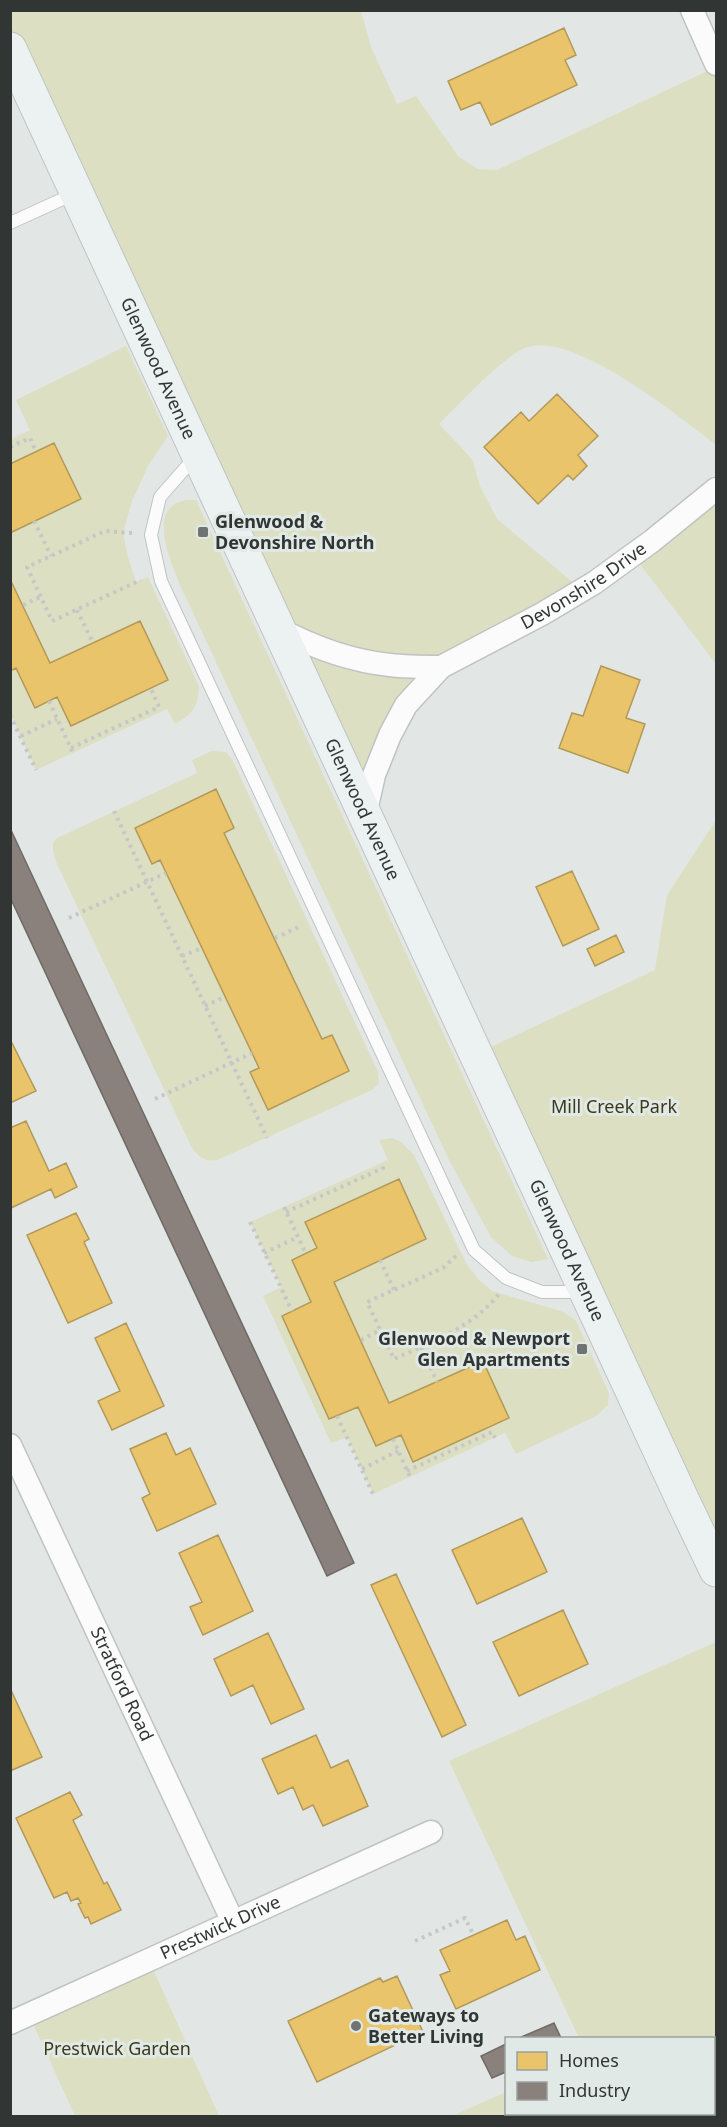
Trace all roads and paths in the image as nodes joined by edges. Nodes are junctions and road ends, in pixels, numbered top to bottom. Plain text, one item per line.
1 (692, 10) edge
2 (10, 49) edge
3 (717, 64) edge
4 (77, 192) junction
5 (10, 223) edge
6 (10, 447) edge
7 (36, 452) dead end
8 (198, 454) junction
9 (717, 489) edge
10 (34, 521) dead end
11 (151, 535) junction
12 (51, 556) junction
13 (160, 572) junction
14 (40, 597) junction
15 (23, 605) dead end
16 (77, 610) junction
17 (279, 629) junction
18 (93, 643) dead end
19 (441, 667) junction
20 (151, 689) dead end
21 (49, 701) dead end
22 (10, 715) edge
23 (57, 719) junction
24 (21, 736) junction
25 (71, 748) junction
26 (73, 753) dead end
27 (36, 770) dead end
28 (114, 811) dead end
29 (365, 815) junction
30 (166, 873) dead end
31 (147, 882) junction
32 (319, 917) junction
33 (69, 918) dead end
34 (275, 938) dead end
35 (202, 948) dead end
36 (182, 956) junction
37 (225, 997) dead end
38 (205, 1006) junction
39 (252, 1053) dead end
40 (231, 1063) junction
41 (155, 1099) dead end
42 (267, 1138) dead end
43 (381, 1163) dead end
44 (284, 1207) dead end
45 (286, 1212) junction
46 (250, 1222) dead end
47 (298, 1237) junction
48 (471, 1242) junction
49 (264, 1252) junction
50 (306, 1254) dead end
51 (380, 1260) dead end
52 (510, 1280) junction
53 (394, 1290) junction
54 (586, 1292) junction
55 (292, 1311) dead end
56 (380, 1330) junction
57 (361, 1340) dead end
58 (421, 1347) junction
59 (437, 1382) dead end
60 (337, 1416) dead end
61 (495, 1438) dead end
62 (393, 1439) dead end
63 (10, 1445) edge
64 (398, 1451) junction
65 (362, 1468) junction
66 (407, 1471) junction
67 (410, 1477) dead end
68 (374, 1494) dead end
69 (717, 1570) edge
70 (431, 1832) dead end
71 (232, 1922) junction
72 (473, 1934) dead end
73 (415, 1941) dead end
74 (10, 2023) edge

1 - 3 street
2 - 4 street, Glenwood Avenue
4 - 5 lane
4 - 8 street, Glenwood Avenue
6 - 7 path
8 - 11 lane
8 - 17 street, Glenwood Avenue
9 - 19 street, Devonshire Drive
10 - 12 path
11 - 12 path
11 - 13 lane
12 - 14 path
13 - 16 path
13 - 32 lane
14 - 15 path
14 - 16 path
16 - 18 path
17 - 19 street, Devonshire Drive
17 - 29 street, Glenwood Avenue
19 - 29 street, Devonshire Drive
20 - 25 path
21 - 23 path
22 - 24 path
23 - 24 path
23 - 25 path
24 - 27 path
25 - 26 path
28 - 31 path
29 - 54 street, Glenwood Avenue
30 - 31 path
31 - 33 path
31 - 36 path
32 - 34 path
32 - 48 lane
35 - 36 path
36 - 38 path
37 - 38 path
38 - 40 path
39 - 40 path
40 - 41 path
40 - 42 path
43 - 45 path
44 - 45 path
45 - 47 path
46 - 49 path
47 - 49 path
47 - 50 path
48 - 52 lane
48 - 53 path
49 - 55 path
51 - 53 path
52 - 54 lane
52 - 58 path
53 - 56 path
54 - 69 street, Glenwood Avenue
56 - 57 path
56 - 58 path
58 - 59 path
60 - 65 path
61 - 66 path
62 - 64 path
63 - 71 street, Stratford Road
64 - 65 path
64 - 66 path
65 - 68 path
66 - 67 path
70 - 71 street, Prestwick Drive
71 - 74 street, Prestwick Drive
72 - 73 path

